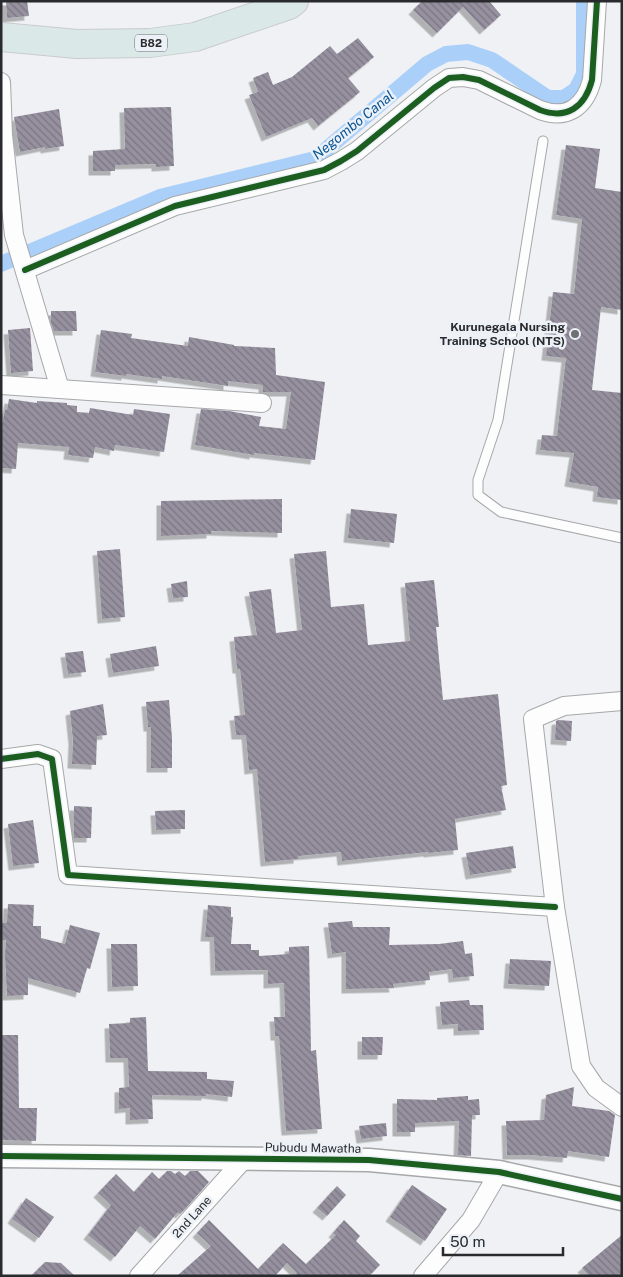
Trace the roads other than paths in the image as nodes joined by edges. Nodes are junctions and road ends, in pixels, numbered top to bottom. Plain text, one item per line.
1 (294, 1) edge
2 (597, 1) edge
3 (1, 37) edge
4 (1, 82) edge
5 (542, 141) dead end
6 (8, 240) edge
7 (25, 270) junction
8 (1, 385) edge
9 (60, 389) junction
10 (262, 403) dead end
11 (622, 538) edge
12 (622, 700) edge
13 (1, 759) edge
14 (555, 907) junction
15 (622, 1107) edge
16 (1, 1156) edge
17 (245, 1158) junction
18 (499, 1172) junction
19 (622, 1199) edge
20 (139, 1276) edge
21 (423, 1276) edge

1 - 3 main road, B82
2 - 7 street
4 - 6 street
5 - 11 lane
6 - 7 street
7 - 9 street
8 - 9 street
9 - 10 street
12 - 14 street
13 - 14 street
14 - 15 street
16 - 17 street, Pubudu Mawatha
17 - 18 street, Pubudu Mawatha
17 - 20 street, 2nd Lane
18 - 19 street, Pubudu Mawatha
18 - 21 street

